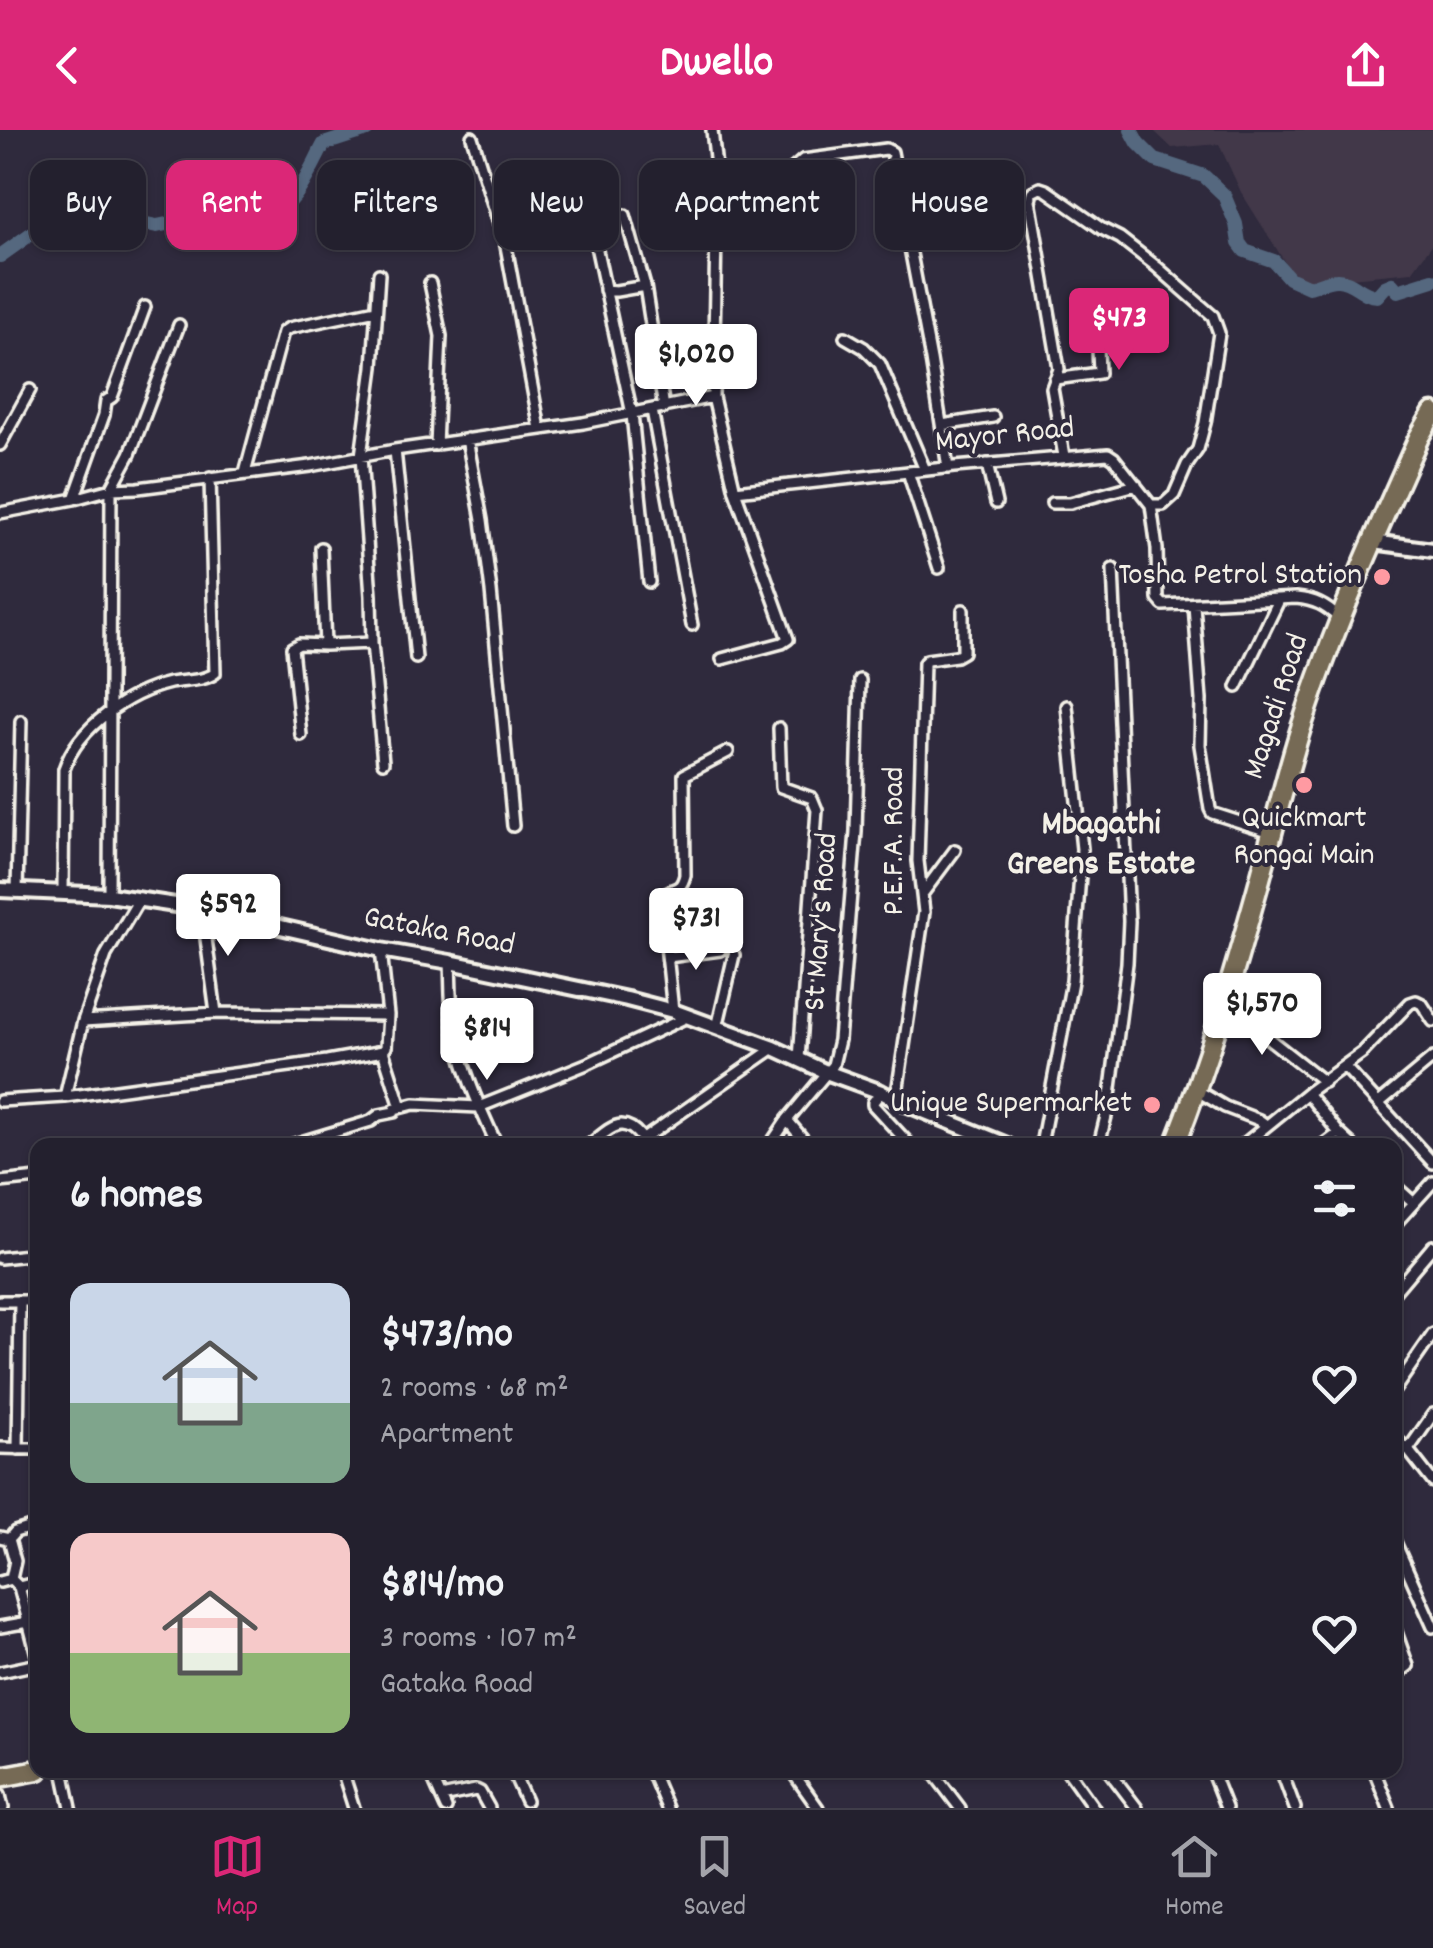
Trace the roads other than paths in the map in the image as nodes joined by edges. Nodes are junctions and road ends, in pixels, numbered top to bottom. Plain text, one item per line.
1 (712, 130) edge
2 (472, 137) dead end
3 (715, 160) edge
4 (803, 160) edge
5 (625, 215) dead end
6 (597, 250) edge
7 (715, 250) edge
8 (379, 274) dead end
9 (430, 283) dead end
10 (645, 286) junction
11 (605, 290) junction
12 (144, 307) dead end
13 (376, 310) junction
14 (180, 325) dead end
15 (845, 337) dead end
16 (1098, 348) dead end
17 (1055, 379) junction
18 (30, 390) dead end
19 (713, 398) junction
20 (664, 408) junction
21 (652, 410) junction
22 (1433, 413) edge
23 (632, 414) junction
24 (993, 417) dead end
25 (942, 425) junction
26 (540, 430) junction
27 (467, 439) junction
28 (0, 445) edge
29 (436, 445) junction
30 (395, 450) junction
31 (360, 456) junction
32 (1064, 456) junction
33 (987, 464) junction
34 (948, 468) junction
35 (926, 470) junction
36 (908, 472) junction
37 (245, 473) junction
38 (210, 478) junction
39 (1136, 485) junction
40 (111, 489) junction
41 (735, 491) junction
42 (74, 499) junction
43 (996, 503) dead end
44 (1052, 503) dead end
45 (1151, 505) junction
46 (0, 513) edge
47 (1373, 542) junction
48 (321, 548) dead end
49 (1433, 550) edge
50 (940, 568) dead end
51 (1114, 569) dead end
52 (649, 582) dead end
53 (1279, 600) junction
54 (1194, 605) junction
55 (963, 610) dead end
56 (1339, 618) junction
57 (692, 625) dead end
58 (372, 643) junction
59 (325, 645) junction
60 (416, 658) dead end
61 (722, 659) dead end
62 (860, 680) dead end
63 (1237, 687) dead end
64 (1067, 706) dead end
65 (110, 709) junction
66 (21, 722) dead end
67 (779, 728) dead end
68 (300, 735) dead end
69 (728, 752) dead end
70 (383, 762) dead end
71 (513, 826) dead end
72 (1271, 832) junction
73 (954, 850) dead end
74 (0, 890) edge
75 (18, 892) junction
76 (63, 893) junction
77 (923, 893) junction
78 (108, 895) junction
79 (140, 898) junction
80 (202, 909) junction
81 (381, 950) junction
82 (720, 950) dead end
83 (734, 955) dead end
84 (668, 957) junction
85 (450, 962) junction
86 (1224, 1004) junction
87 (673, 1011) junction
88 (216, 1013) junction
89 (388, 1014) junction
90 (687, 1017) junction
91 (83, 1021) junction
92 (1433, 1021) edge
93 (718, 1028) junction
94 (774, 1048) junction
95 (383, 1050) junction
96 (1433, 1058) edge
97 (799, 1059) junction
98 (1344, 1066) junction
99 (826, 1072) junction
100 (1324, 1082) junction
101 (1196, 1090) junction
102 (882, 1092) junction
103 (1307, 1093) junction
104 (65, 1097) junction
105 (0, 1100) edge
106 (896, 1100) junction
107 (1379, 1103) junction
108 (401, 1106) junction
109 (479, 1107) junction
110 (786, 1120) junction
111 (1266, 1125) junction
112 (1339, 1133) junction
113 (314, 1138) edge
114 (493, 1138) edge
115 (599, 1138) edge
116 (644, 1138) edge
117 (644, 1138) edge
118 (774, 1138) edge
119 (802, 1138) edge
120 (904, 1138) edge
121 (990, 1138) edge
122 (1042, 1138) edge
123 (1101, 1138) edge
124 (1178, 1138) edge
125 (1251, 1138) edge
126 (1332, 1138) edge
127 (1344, 1138) edge
128 (1433, 1163) edge
129 (30, 1179) edge
130 (0, 1182) edge
131 (1433, 1182) edge
132 (1402, 1192) edge
133 (1413, 1202) junction
134 (1402, 1215) edge
135 (1433, 1246) edge
136 (30, 1255) edge
137 (0, 1258) edge
138 (1402, 1283) edge
139 (0, 1301) edge
140 (20, 1301) junction
141 (30, 1301) edge
142 (1433, 1334) edge
143 (1402, 1379) edge
144 (1433, 1414) edge
145 (1402, 1445) edge
146 (0, 1448) edge
147 (18, 1448) junction
148 (30, 1449) edge
149 (1406, 1449) junction
150 (1402, 1453) edge
151 (1433, 1482) edge
152 (30, 1527) edge
153 (4, 1538) edge
154 (1402, 1558) edge
155 (5, 1580) edge
156 (30, 1584) edge
157 (19, 1587) junction
158 (28, 1622) junction
159 (0, 1625) edge
160 (1433, 1627) edge
161 (30, 1630) edge
162 (1402, 1649) edge
163 (30, 1661) edge
164 (1402, 1671) edge
165 (0, 1672) edge
166 (30, 1771) edge
167 (0, 1777) edge
168 (65, 1778) edge
169 (345, 1778) edge
170 (433, 1778) edge
171 (516, 1778) edge
172 (654, 1778) edge
173 (796, 1778) edge
174 (937, 1778) edge
175 (1073, 1778) edge
176 (1114, 1778) edge
177 (1213, 1778) edge
178 (1284, 1778) edge
179 (1377, 1778) edge
180 (0, 1795) edge
181 (441, 1797) junction
182 (526, 1801) dead end
183 (2, 1808) edge
184 (72, 1808) edge
185 (354, 1808) edge
186 (446, 1808) edge
187 (489, 1808) edge
188 (667, 1808) edge
189 (818, 1808) edge
190 (960, 1808) edge
191 (1094, 1808) edge
192 (1136, 1808) edge
193 (1226, 1808) edge
194 (1295, 1808) edge
195 (1390, 1808) edge

1 - 3 street
2 - 26 street
4 - 25 street
5 - 10 street
6 - 11 street
7 - 19 street
8 - 13 street
9 - 29 street
10 - 11 street
10 - 20 street
11 - 23 street
12 - 42 street
13 - 31 street
13 - 37 street
14 - 40 street
15 - 35 street
16 - 17 street
17 - 32 street
17 - 45 street
18 - 28 street
19 - 20 street
19 - 41 street
20 - 21 street
21 - 23 street
21 - 57 street
22 - 47 highway, Magadi Road
23 - 26 street
23 - 52 street
24 - 25 street
25 - 34 street
26 - 27 street
27 - 29 street
27 - 71 street
29 - 30 street
30 - 31 street
30 - 60 street
31 - 37 street
31 - 58 street
32 - 33 street, Mayor Road
32 - 39 street, Mayor Road
33 - 34 street, Mayor Road
33 - 43 street
34 - 35 street, Mayor Road
35 - 36 street, Mayor Road
36 - 41 street, Mayor Road
36 - 50 street
37 - 38 street
38 - 40 street
38 - 65 street
39 - 44 street
39 - 45 street, Mayor Road
40 - 42 street
40 - 65 street
41 - 61 street
42 - 46 street
45 - 54 street, Mayor Road
47 - 49 street
47 - 56 highway, Magadi Road
48 - 59 street
51 - 123 street
53 - 54 street, Mayor Road
53 - 56 street, Mayor Road
53 - 63 street
54 - 72 street
55 - 77 street, P.E.F.A. Road
56 - 72 highway, Magadi Road
58 - 59 street
58 - 70 street
59 - 68 street
62 - 99 street, St Mary's Road
64 - 122 street
65 - 76 street
65 - 78 street
66 - 75 street
67 - 97 street
69 - 84 street
72 - 86 highway, Magadi Road
73 - 77 street
74 - 75 street, Gataka Road
75 - 76 street, Gataka Road
76 - 78 street, Gataka Road
77 - 106 street, P.E.F.A. Road
78 - 79 street, Gataka Road
79 - 80 street, Gataka Road
79 - 91 street
80 - 81 street, Gataka Road
80 - 88 street
81 - 85 street, Gataka Road
81 - 89 street
82 - 84 street
83 - 93 street
84 - 87 street
85 - 87 street, Gataka Road
85 - 109 street
86 - 100 street
86 - 101 highway, Magadi Road
87 - 90 street, Gataka Road
88 - 89 street
88 - 91 street
89 - 95 street
90 - 93 street, Gataka Road
90 - 109 street
91 - 104 street
92 - 98 street
93 - 94 street, Gataka Road
94 - 97 street, Gataka Road
94 - 116 street
95 - 104 street
95 - 108 street
96 - 107 street
97 - 99 street, Gataka Road
98 - 100 street
98 - 107 street
99 - 102 street, Gataka Road
99 - 110 street, St Mary's Road
100 - 103 street
101 - 111 street
101 - 124 highway, Magadi Road
102 - 106 street, Gataka Road
102 - 120 street
103 - 111 street
103 - 112 street
104 - 105 street
106 - 121 street, Gataka Road
107 - 128 street
108 - 109 street
108 - 113 street
109 - 114 street
110 - 118 street, St Mary's Road
110 - 119 street
111 - 125 street
112 - 126 street
112 - 127 street
115 - 117 street
129 - 130 street
131 - 133 street
132 - 133 street
133 - 134 street
135 - 138 street
136 - 137 street
139 - 140 street
140 - 141 street
140 - 147 street
142 - 143 street
144 - 149 street
145 - 149 street
146 - 147 street
147 - 148 street
149 - 150 street
149 - 151 street
152 - 153 street
153 - 155 street
154 - 160 street
155 - 157 street
156 - 157 street
157 - 158 street
158 - 159 street
158 - 161 street
162 - 164 street
163 - 165 street
166 - 167 highway
168 - 184 street
169 - 185 street
170 - 181 street
171 - 182 street
172 - 188 street
173 - 189 street
174 - 190 street
175 - 191 street
176 - 192 street
177 - 193 street
178 - 194 street
179 - 195 street
180 - 183 street
181 - 186 street
181 - 187 street

